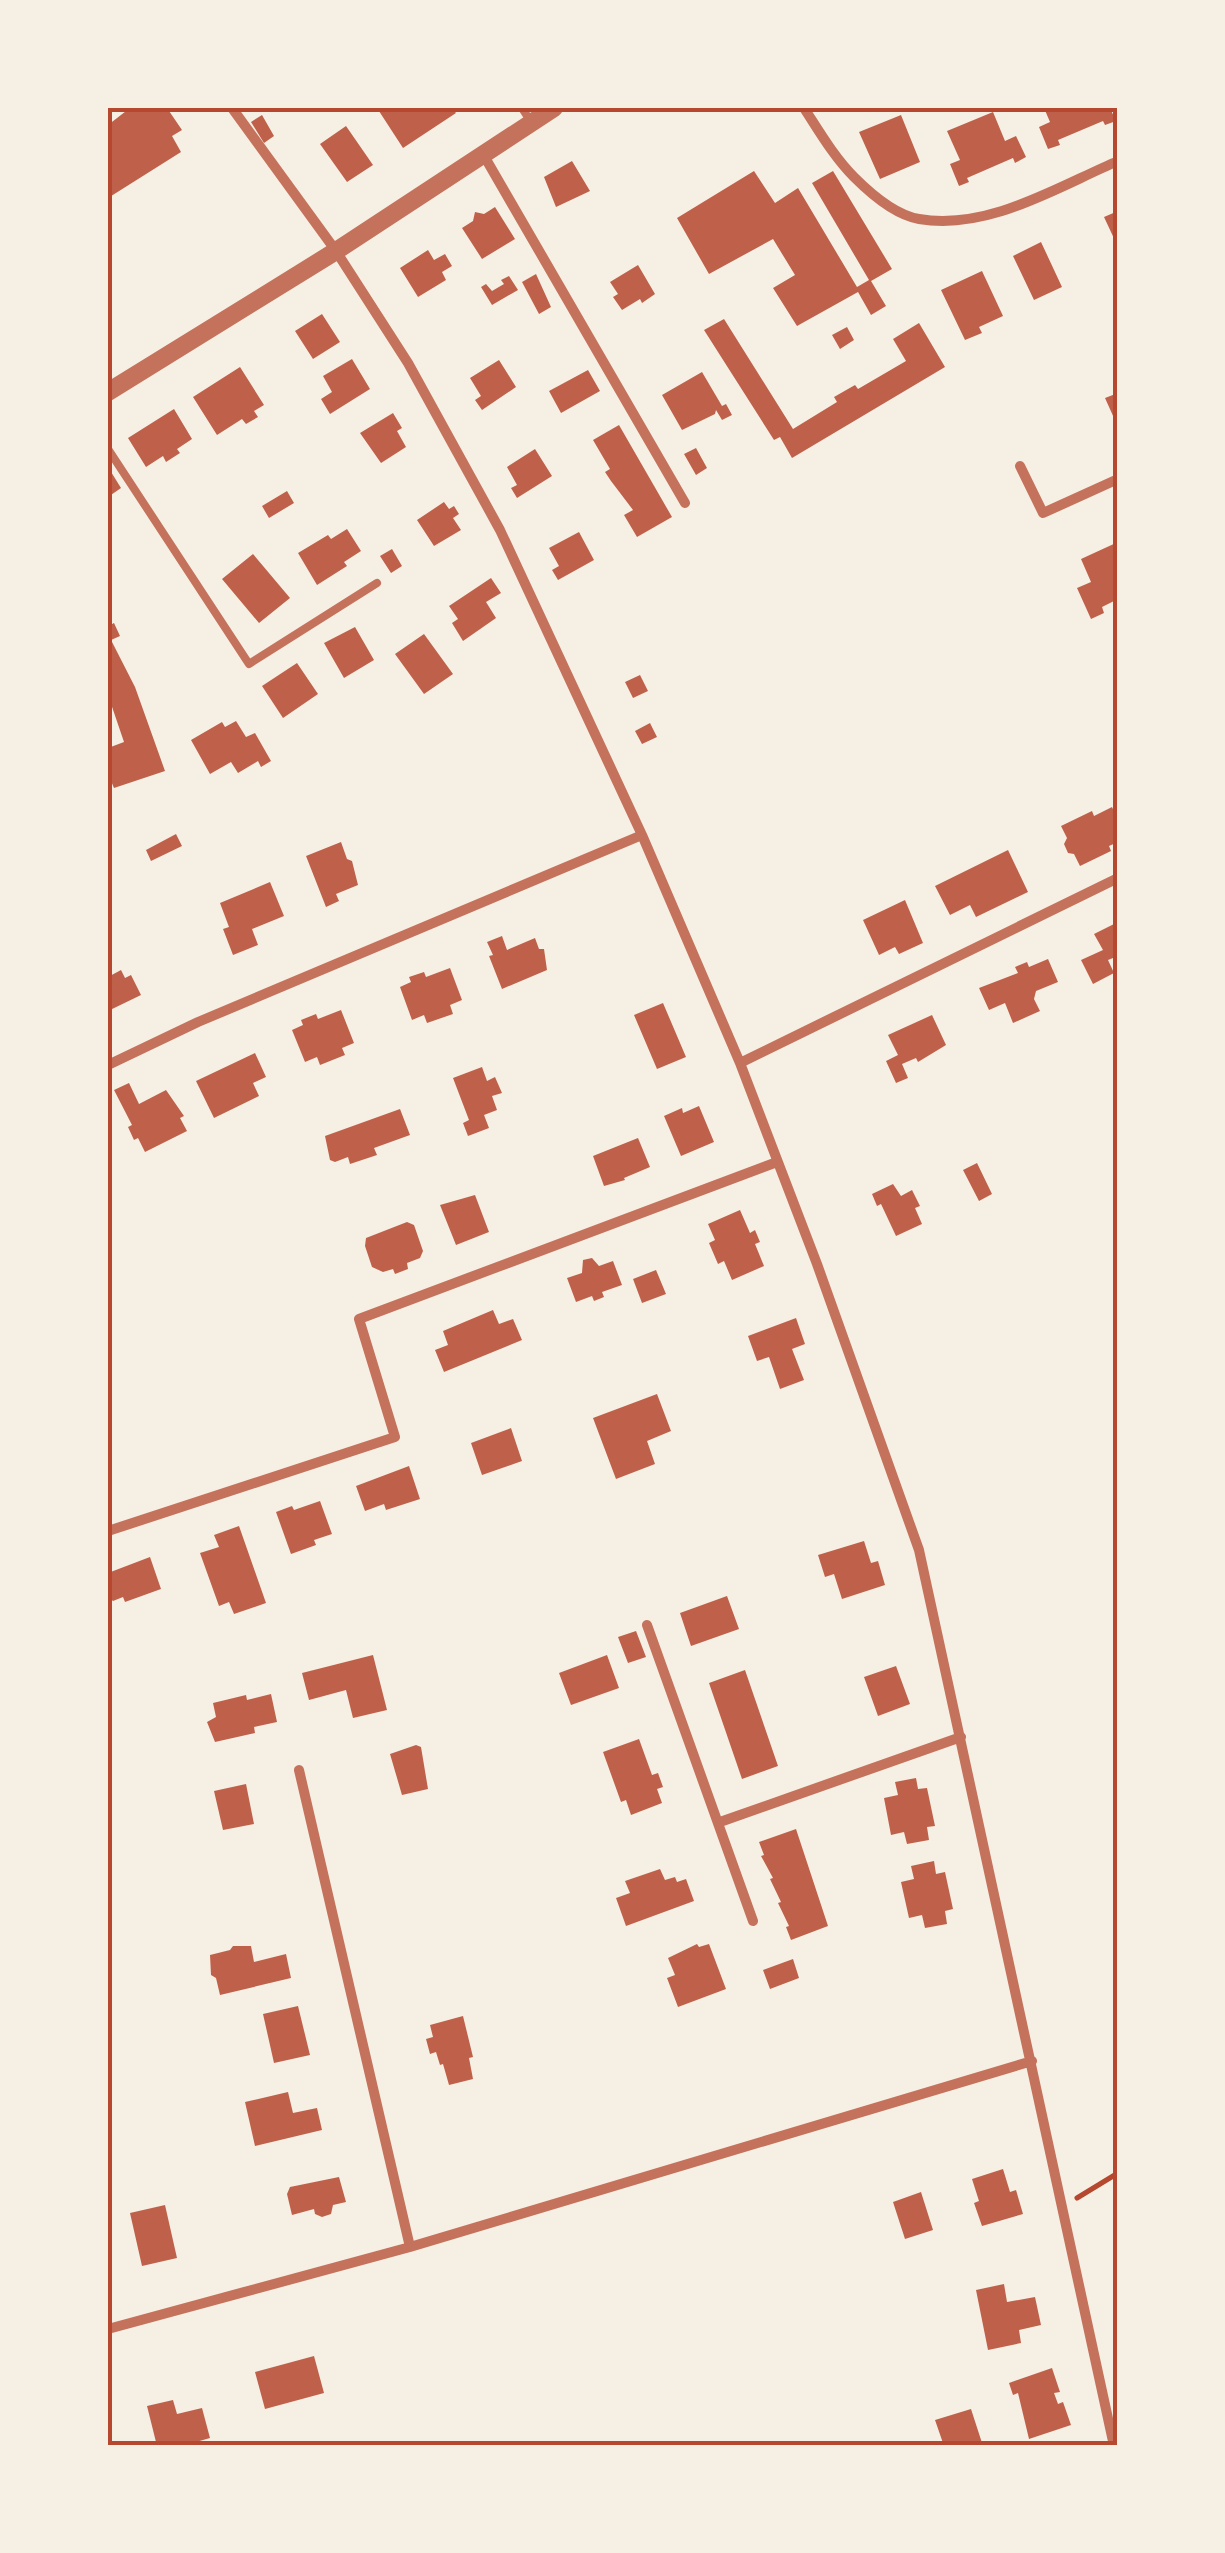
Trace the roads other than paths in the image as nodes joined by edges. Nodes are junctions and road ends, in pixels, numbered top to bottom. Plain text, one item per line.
1 (232, 108) edge
2 (554, 108) edge
3 (804, 108) edge
4 (526, 115) edge
5 (483, 153) junction
6 (1118, 161) edge
7 (336, 251) junction
8 (108, 392) edge
9 (108, 449) edge
10 (1020, 466) dead end
11 (1118, 479) edge
12 (685, 502) dead end
13 (377, 584) dead end
14 (642, 835) junction
15 (1118, 878) edge
16 (740, 1063) junction
17 (108, 1065) edge
18 (777, 1162) junction
19 (108, 1531) edge
20 (647, 1625) dead end
21 (961, 1736) junction
22 (299, 1770) dead end
23 (720, 1822) junction
24 (752, 1921) dead end
25 (1032, 2061) junction
26 (410, 2247) junction
27 (108, 2330) edge
28 (1114, 2446) edge

1 - 7 street
2 - 4 street
3 - 6 street
4 - 5 street
5 - 7 street
5 - 12 street
7 - 8 street
7 - 14 street
9 - 13 lane
10 - 11 street
14 - 16 street
14 - 17 street
15 - 16 street
16 - 18 street
18 - 19 street
18 - 21 street
20 - 23 street
21 - 23 street
21 - 25 street
22 - 26 street
23 - 24 street
25 - 26 street
25 - 28 street
26 - 27 street

